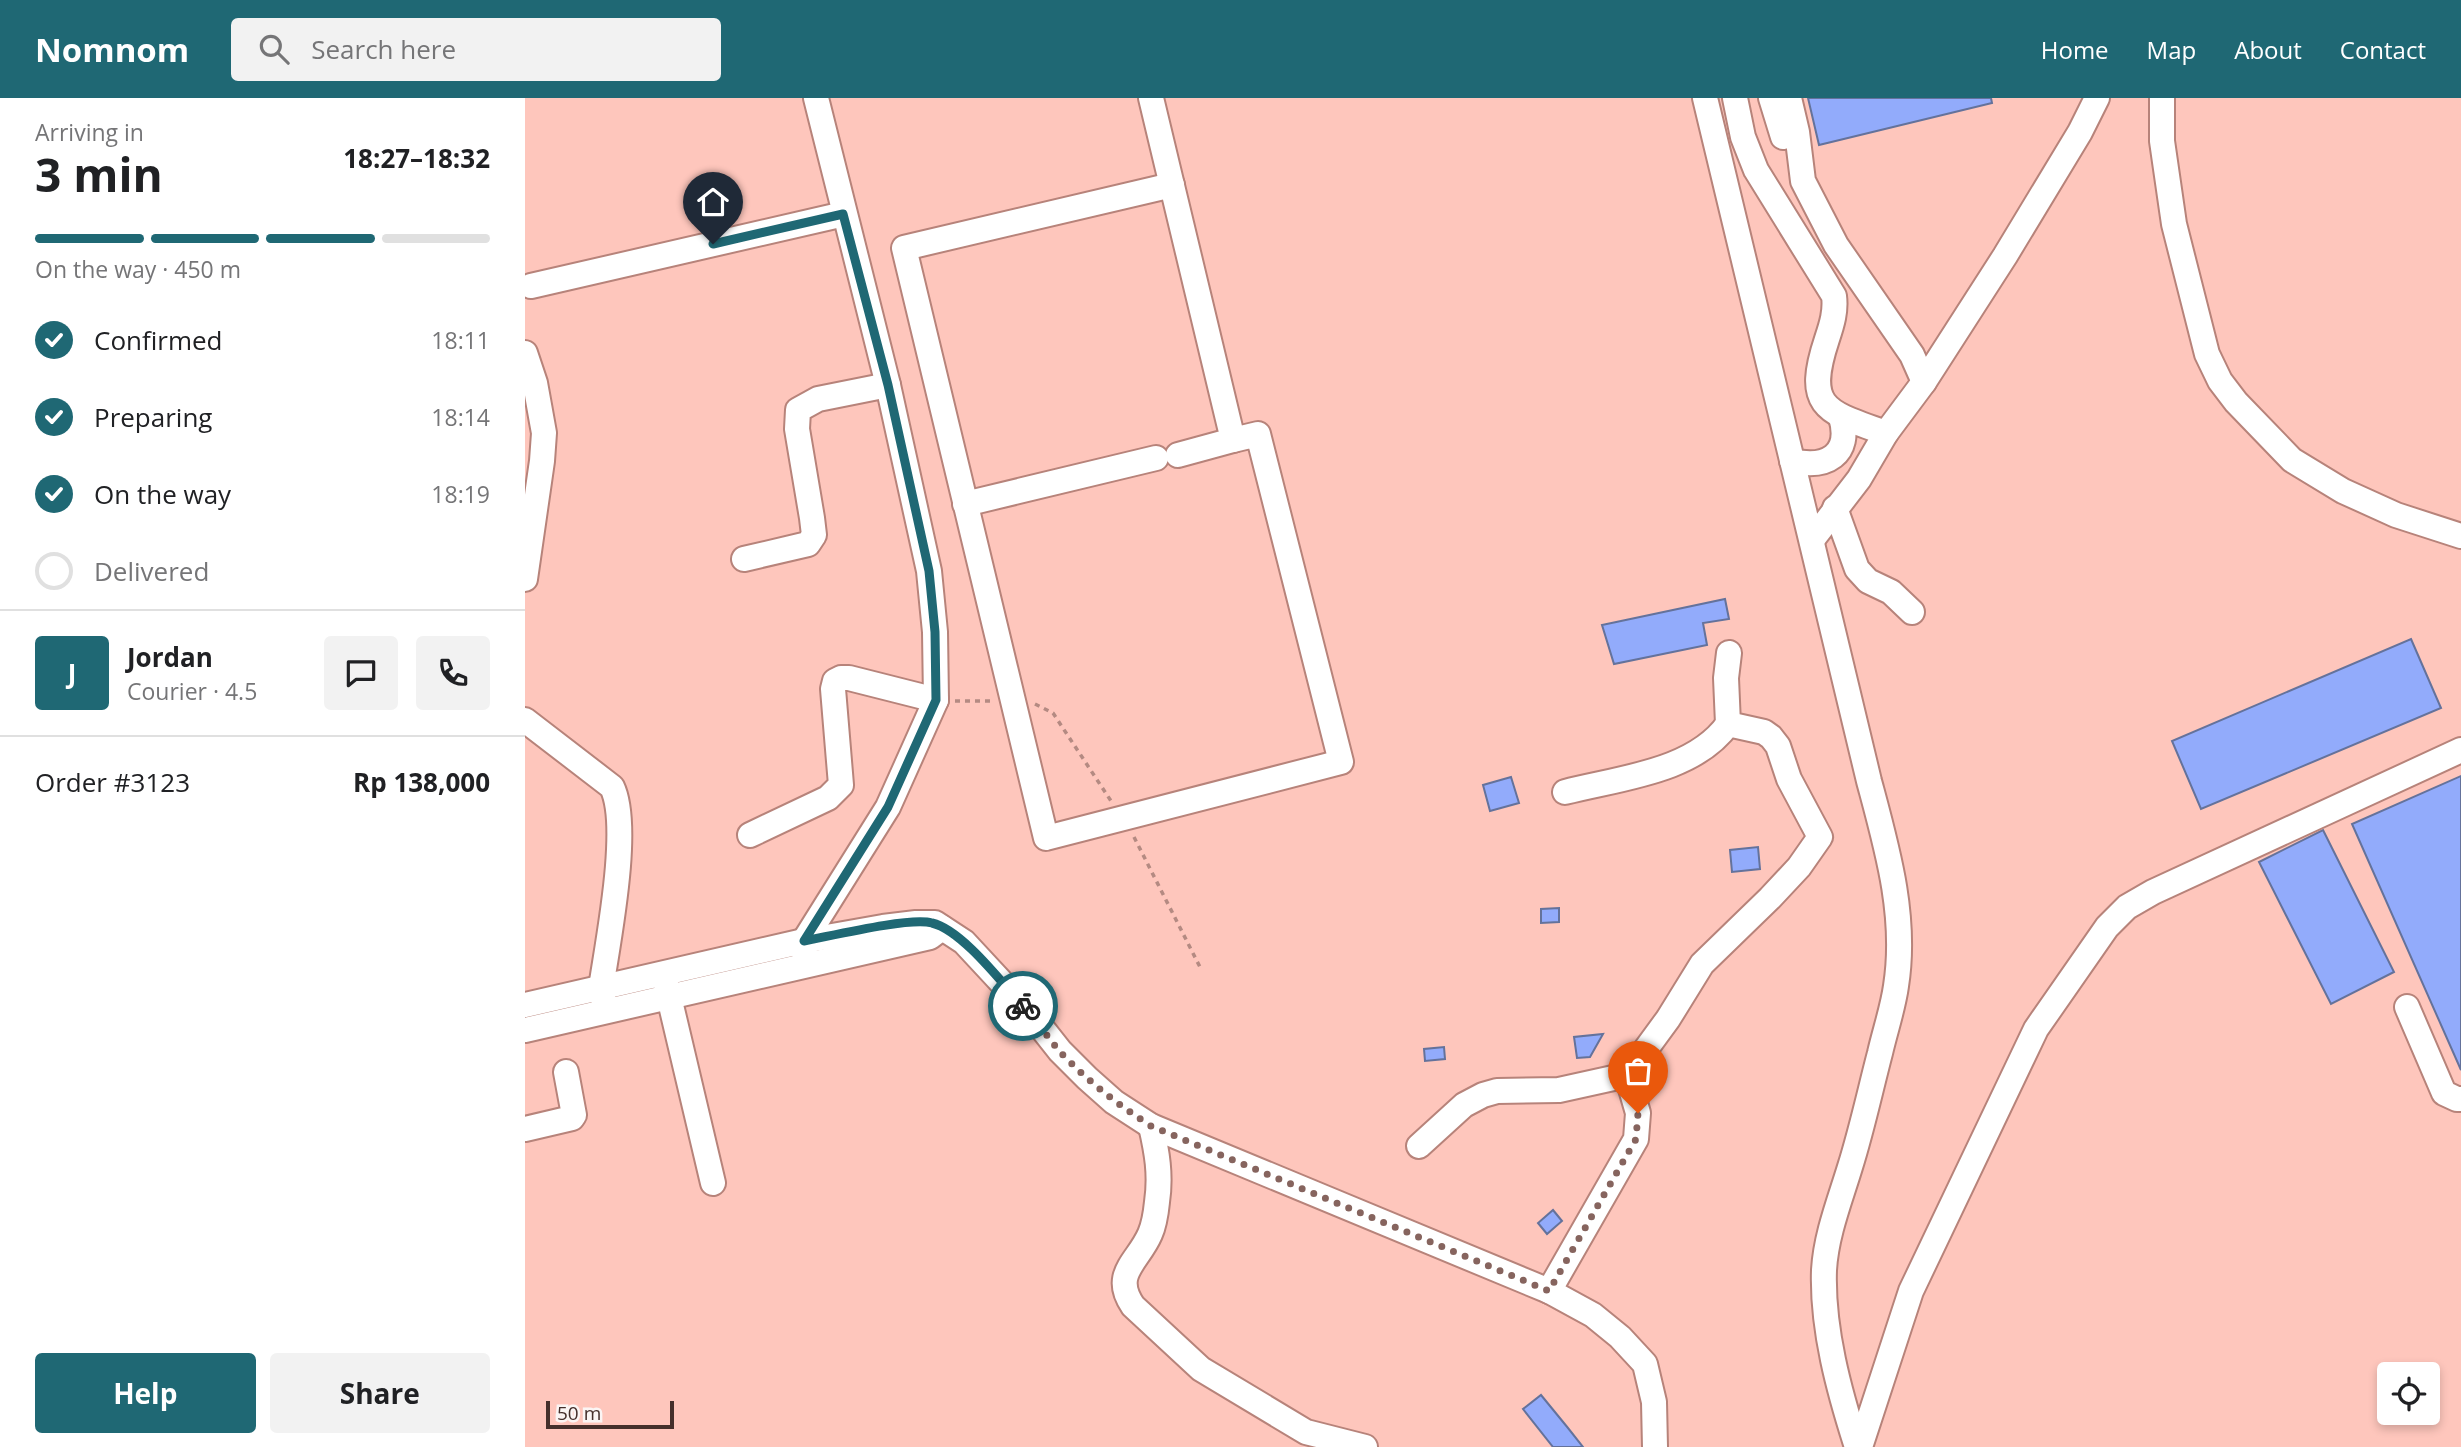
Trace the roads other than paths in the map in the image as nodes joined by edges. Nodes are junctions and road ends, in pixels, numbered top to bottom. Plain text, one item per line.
1 (816, 98) edge
2 (1151, 98) edge
3 (1705, 98) edge
4 (1735, 98) edge
5 (1770, 98) edge
6 (1789, 98) edge
7 (2097, 98) edge
8 (2162, 98) edge
9 (1803, 181) junction
10 (1172, 186) junction
11 (843, 214) junction
12 (531, 286) dead end
13 (525, 353) edge
14 (1924, 382) junction
15 (888, 385) junction
16 (1841, 417) junction
17 (1886, 433) junction
18 (1233, 440) junction
19 (1792, 461) junction
20 (965, 504) junction
21 (1835, 508) junction
22 (2461, 536) edge
23 (1812, 540) junction
24 (744, 559) dead end
25 (525, 579) edge
26 (1912, 611) dead end
27 (1729, 653) dead end
28 (936, 700) junction
29 (525, 720) edge
30 (1728, 724) junction
31 (2461, 750) edge
32 (1565, 792) dead end
33 (750, 835) dead end
34 (805, 953) junction
35 (663, 974) junction
36 (601, 988) junction
37 (527, 998) edge
38 (669, 998) junction
39 (2407, 1007) dead end
40 (607, 1012) junction
41 (525, 1030) edge
42 (566, 1072) dead end
43 (1627, 1075) junction
44 (2461, 1098) edge
45 (1151, 1126) junction
46 (525, 1129) edge
47 (1419, 1146) dead end
48 (713, 1183) dead end
49 (1549, 1291) junction
50 (1365, 1447) edge
51 (1655, 1447) edge
52 (1858, 1447) edge

1 - 11 street
2 - 10 street
3 - 19 street
4 - 16 street
5 - 9 street
6 - 9 street
7 - 14 street
8 - 22 street
9 - 14 street
10 - 18 street
10 - 20 street
11 - 12 street
11 - 15 street
13 - 25 street
14 - 17 street
15 - 24 street
15 - 28 street
16 - 17 street
16 - 19 street
17 - 21 street
18 - 20 street
18 - 20 street
19 - 23 street
21 - 23 street
21 - 26 street
23 - 52 street
27 - 30 street
28 - 33 street
28 - 34 street
29 - 36 street
30 - 32 street
30 - 43 street
31 - 52 street
34 - 35 street
34 - 38 street
34 - 45 street
35 - 36 street
35 - 38 street
36 - 37 street
36 - 40 street
38 - 40 street
38 - 48 street
39 - 44 street
40 - 41 street
42 - 46 street
43 - 47 street
43 - 49 street
45 - 49 street
45 - 50 street
49 - 51 street

